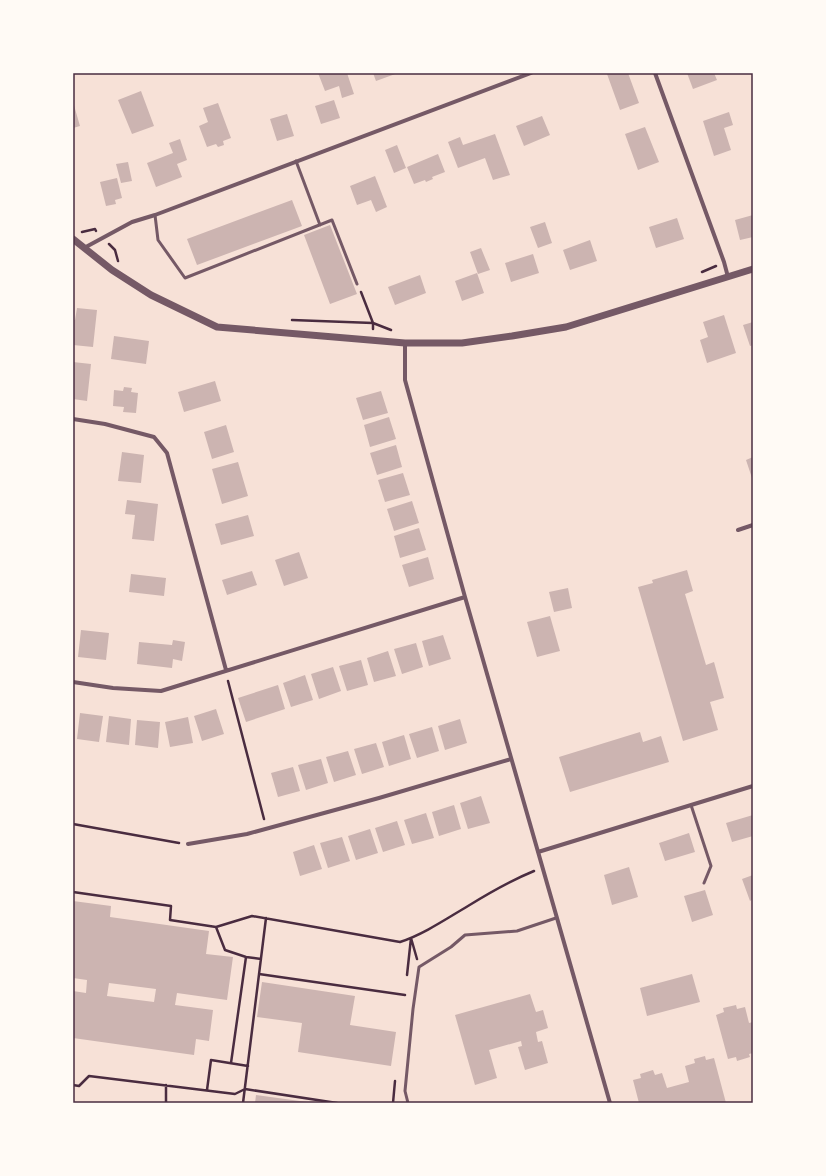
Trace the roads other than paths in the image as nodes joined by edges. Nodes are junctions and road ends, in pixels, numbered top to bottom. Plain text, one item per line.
1 (530, 73) edge
2 (655, 73) edge
3 (296, 161) junction
4 (155, 215) junction
5 (320, 225) junction
6 (73, 239) edge
7 (84, 248) junction
8 (753, 270) edge
9 (728, 277) junction
10 (357, 284) road end
11 (405, 343) junction
12 (73, 419) edge
13 (753, 525) edge
14 (738, 530) dead end
15 (465, 597) junction
16 (226, 670) junction
17 (73, 682) edge
18 (511, 759) junction
19 (753, 786) edge
20 (691, 805) junction
21 (188, 844) road end
22 (538, 852) junction
23 (704, 883) dead end
24 (556, 918) junction
25 (408, 1103) edge
26 (610, 1103) edge

1 - 3 street
2 - 9 street
3 - 4 street
3 - 5 lane
4 - 5 lane
4 - 7 street
5 - 10 lane
6 - 7 street
7 - 11 street
8 - 9 street
9 - 11 street
11 - 15 street
12 - 16 street
13 - 14 street
15 - 16 street
15 - 18 street
16 - 17 street
18 - 21 street
18 - 22 street
19 - 20 street
20 - 22 street
20 - 23 lane
22 - 24 street
24 - 25 lane
24 - 26 street

